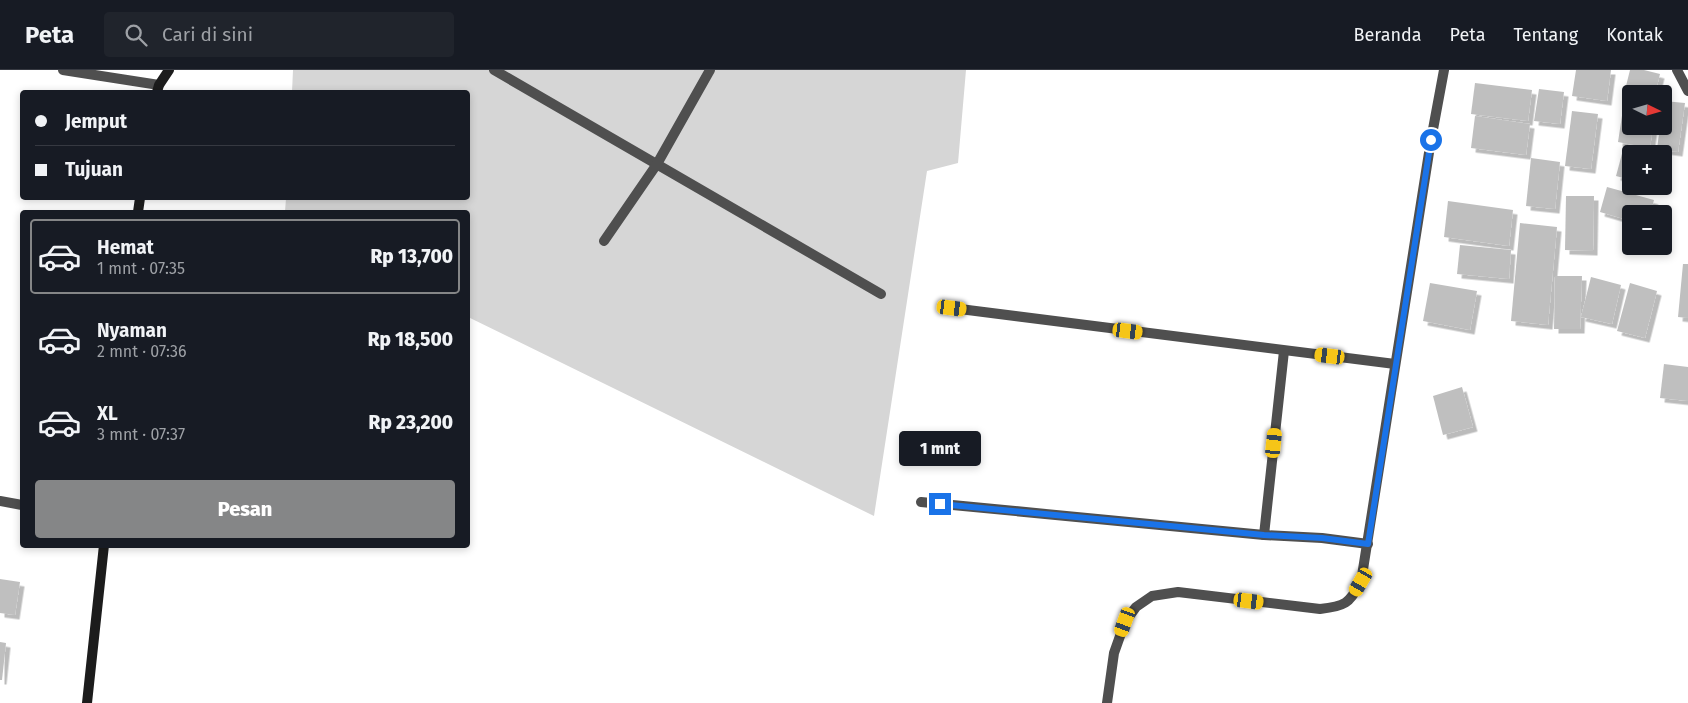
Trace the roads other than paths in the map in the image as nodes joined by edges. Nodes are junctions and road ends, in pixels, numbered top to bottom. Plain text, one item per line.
1 (63, 70) edge
2 (169, 70) edge
3 (494, 70) edge
4 (710, 70) edge
5 (1444, 70) edge
6 (1676, 70) edge
7 (158, 89) edge
8 (1688, 91) edge
9 (657, 164) junction
10 (604, 241) dead end
11 (881, 294) dead end
12 (952, 308) dead end
13 (1284, 351) junction
14 (1395, 364) junction
15 (0, 500) edge
16 (920, 502) dead end
17 (20, 504) edge
18 (1264, 535) junction
19 (1368, 544) junction
20 (104, 548) edge
21 (86, 703) edge
22 (1107, 703) edge

1 - 7 street
2 - 7 street
3 - 9 street
4 - 9 street
5 - 14 street
6 - 8 street
9 - 10 street
9 - 11 street
12 - 13 street
13 - 14 street
13 - 18 street
14 - 19 street
15 - 17 street
16 - 18 street
18 - 19 street
19 - 22 street
20 - 21 street

